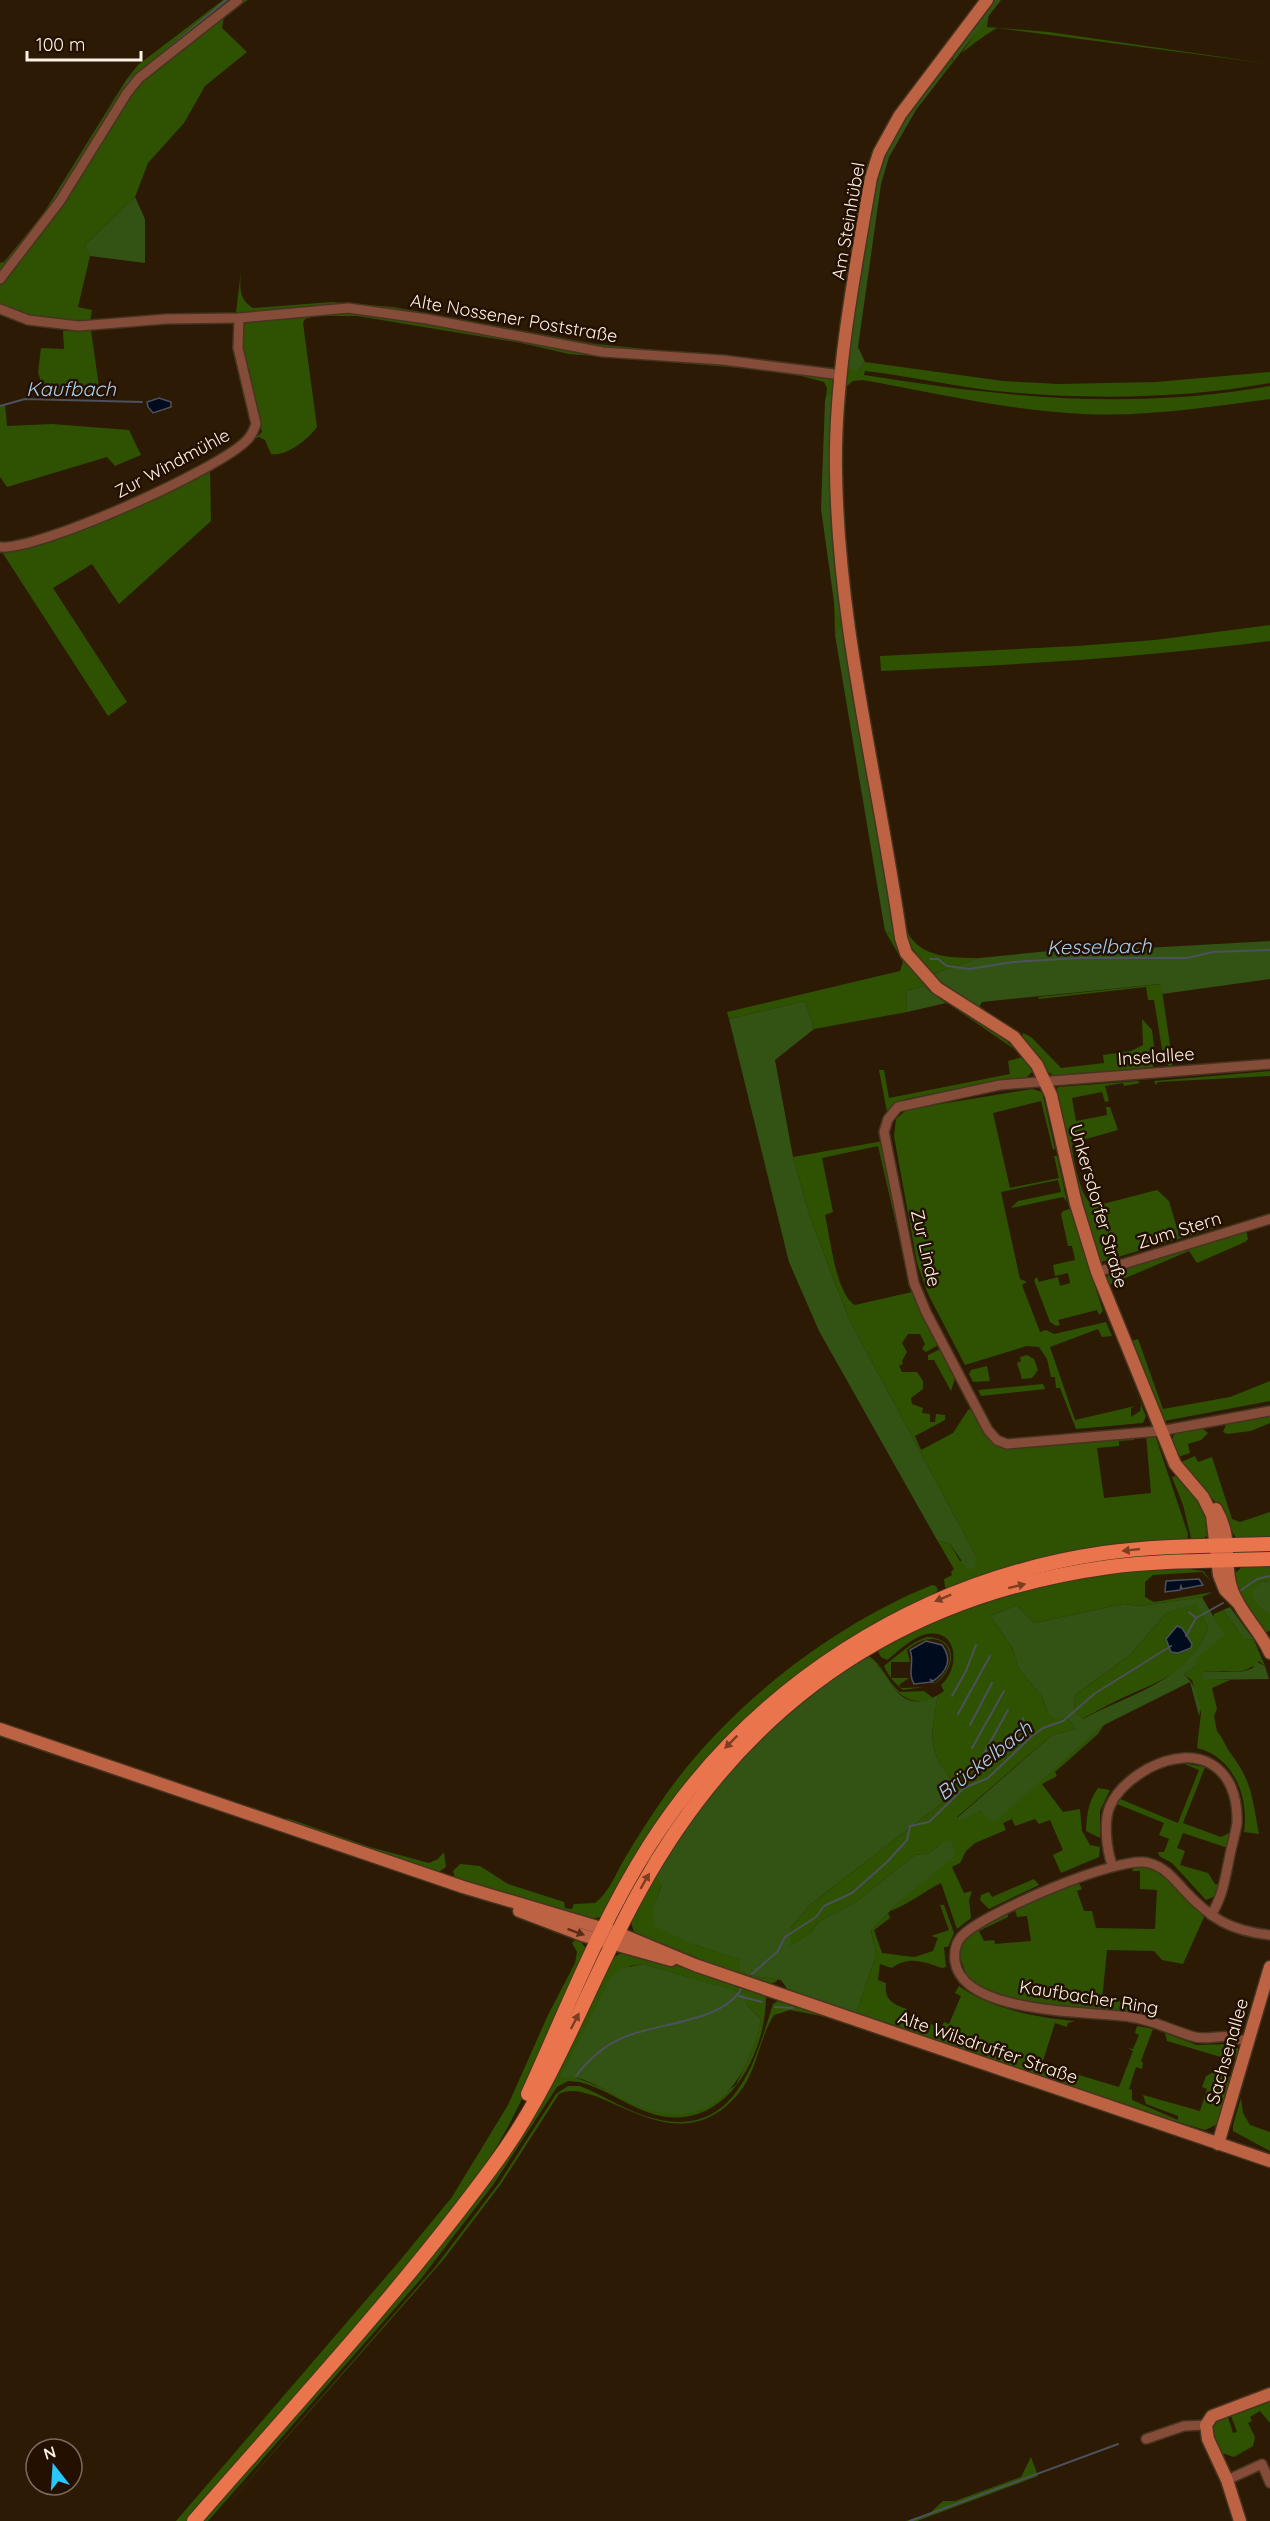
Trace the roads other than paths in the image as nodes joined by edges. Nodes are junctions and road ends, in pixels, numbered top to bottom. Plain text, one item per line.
1 (238, 0) edge
2 (987, 0) edge
3 (0, 279) edge
4 (0, 309) edge
5 (239, 318) junction
6 (842, 375) junction
7 (0, 547) edge
8 (922, 973) joint
9 (1270, 1064) edge
10 (1045, 1082) junction
11 (1270, 1219) edge
12 (1097, 1272) junction
13 (1270, 1411) edge
14 (1160, 1431) junction
15 (1270, 1545) edge
16 (1222, 1546) junction
17 (1270, 1559) edge
18 (1222, 1560) junction
19 (1270, 1653) edge
20 (0, 1729) edge
21 (1112, 1865) junction
22 (1211, 1915) junction
23 (602, 1934) junction
24 (1270, 1935) edge
25 (616, 1939) junction
26 (1270, 1967) edge
27 (1249, 2042) junction
28 (1218, 2144) junction
29 (1270, 2162) edge
30 (479, 2183) junction
31 (1270, 2394) edge
32 (1206, 2425) junction
33 (1146, 2439) dead end
34 (1227, 2480) junction
35 (1270, 2483) edge
36 (194, 2521) edge
37 (1240, 2521) edge

1 - 3 street
2 - 6 street, Am Steinhübel
4 - 5 street
5 - 6 street, Alte Nossener Poststraße
5 - 7 street, Zur Windmühle
6 - 8 street, Am Steinhübel
8 - 10 street, Unkersdorfer Straße
9 - 10 street, Inselallee
10 - 12 street, Unkersdorfer Straße
10 - 14 street, Zur Linde
11 - 12 street, Zum Stern
12 - 14 street, Unkersdorfer Straße
13 - 14 street
14 - 16 street, Unkersdorfer Straße
15 - 16 main road
16 - 18 street, Unkersdorfer Straße
16 -> 23 main road
17 - 18 main road
18 - 19 street, Unkersdorfer Straße
25 -> 18 main road
20 - 23 street, Alte Wilsdruffer Straße
21 - 22 street, Kaufbacher Ring
21 - 22 street
21 - 27 street, Kaufbacher Ring
22 - 24 street, Kaufbacher Ring
23 - 25 street, Alte Wilsdruffer Straße
23 - 30 main road
25 - 28 street, Alte Wilsdruffer Straße
30 -> 25 main road
26 - 27 street, Sachsenallee
27 - 28 street, Sachsenallee
28 - 29 street, Alte Wilsdruffer Straße
30 - 36 main road
31 - 32 street
32 - 33 street
32 - 34 street
34 - 35 street
34 - 37 street

